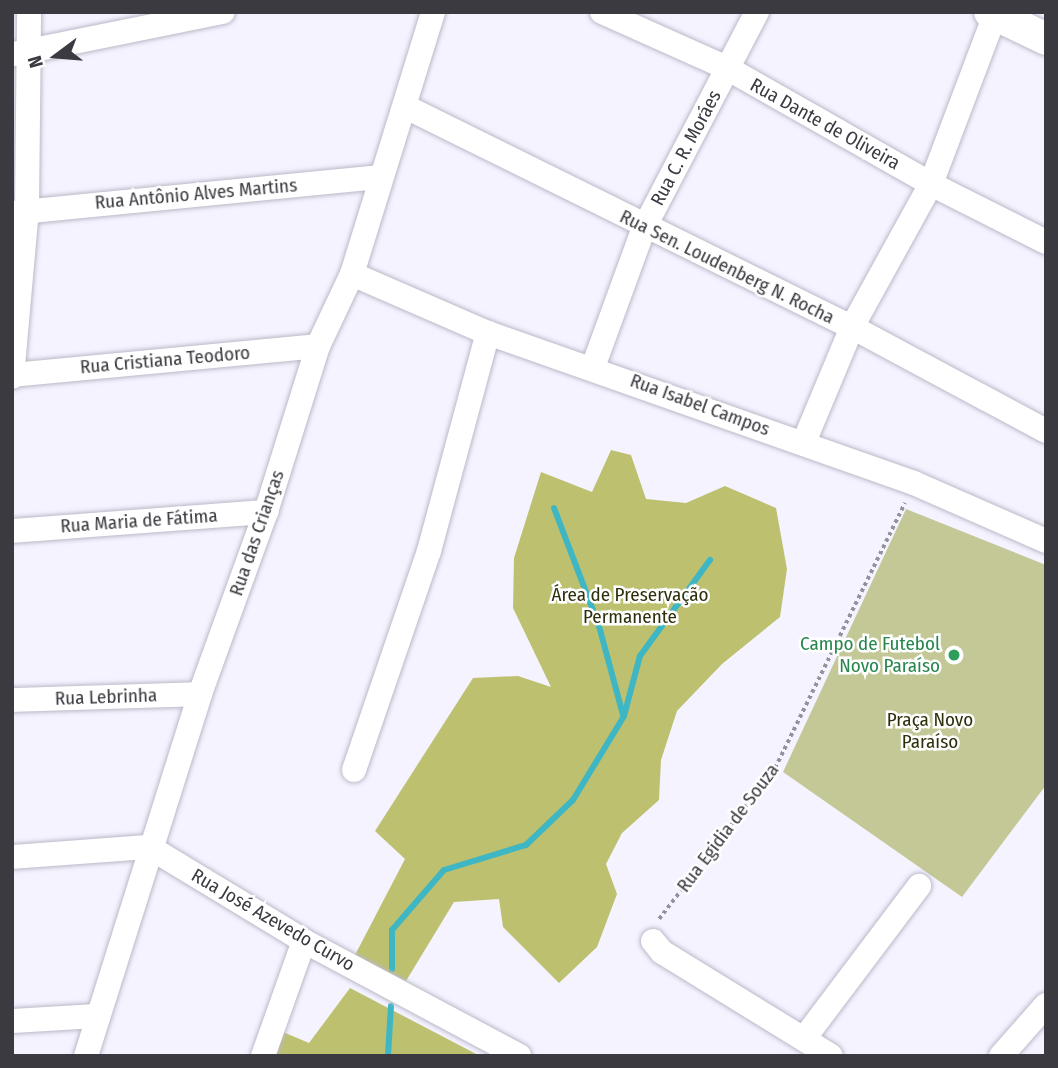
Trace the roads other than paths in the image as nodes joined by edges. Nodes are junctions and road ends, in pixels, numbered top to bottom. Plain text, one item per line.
1 (29, 12) edge
2 (223, 12) edge
3 (433, 12) edge
4 (602, 12) edge
5 (758, 12) edge
6 (992, 13) edge
7 (1046, 39) edge
8 (20, 53) edge
9 (727, 68) junction
10 (405, 107) junction
11 (379, 177) junction
12 (931, 184) junction
13 (20, 212) edge
14 (644, 228) junction
15 (1046, 242) edge
16 (352, 274) junction
17 (852, 327) junction
18 (488, 333) junction
19 (318, 346) junction
20 (593, 367) junction
21 (12, 376) edge
22 (1046, 431) edge
23 (804, 442) junction
24 (266, 512) junction
25 (12, 531) edge
26 (1046, 541) edge
27 (200, 694) junction
28 (12, 700) edge
29 (354, 770) dead end
30 (149, 847) junction
31 (12, 857) edge
32 (919, 886) dead end
33 (304, 941) junction
34 (653, 941) road end
35 (1046, 1005) edge
36 (97, 1017) junction
37 (12, 1021) edge
38 (806, 1037) junction
39 (86, 1056) edge
40 (263, 1056) edge
41 (519, 1056) edge
42 (831, 1056) edge
43 (1001, 1056) edge

1 - 8 street
2 - 8 street
3 - 10 street, Rua das Crianças
4 - 9 street, Rua Dante de Oliveira
5 - 9 street, Rua C. R. Moráes
6 - 7 street
6 - 12 street
8 - 13 street
9 - 12 street, Rua Dante de Oliveira
9 - 14 street, Rua C. R. Moráes
10 - 11 street, Rua das Crianças
10 - 14 street, Rua Sen. Loudenberg N. Rocha
11 - 13 street, Rua Antônio Alves Martins
11 - 16 street, Rua das Crianças
12 - 15 street, Rua Dante de Oliveira
12 - 17 street
13 - 21 street
14 - 17 street, Rua Sen. Loudenberg N. Rocha
14 - 20 street, Rua C. R. Moráes
16 - 18 street, Rua Isabel Campos
16 - 19 street, Rua das Crianças
17 - 22 street, Rua Sen. Loudenberg N. Rocha
17 - 23 street
18 - 20 street, Rua Isabel Campos
18 - 29 street
19 - 21 street, Rua Cristiana Teodoro
19 - 24 street, Rua das Crianças
20 - 23 street, Rua Isabel Campos
23 - 26 street, Rua Isabel Campos
24 - 25 street, Rua Maria de Fátima
24 - 27 street, Rua das Crianças
27 - 28 street, Rua Lebrinha
27 - 30 street, Rua das Crianças
30 - 31 street
30 - 33 street, Rua José Azevedo Curvo
30 - 36 street, Rua das Crianças
32 - 38 street
33 - 40 street
33 - 41 street, Rua José Azevedo Curvo
34 - 38 street
35 - 43 street
36 - 37 street
36 - 39 street, Rua das Crianças
38 - 42 street

